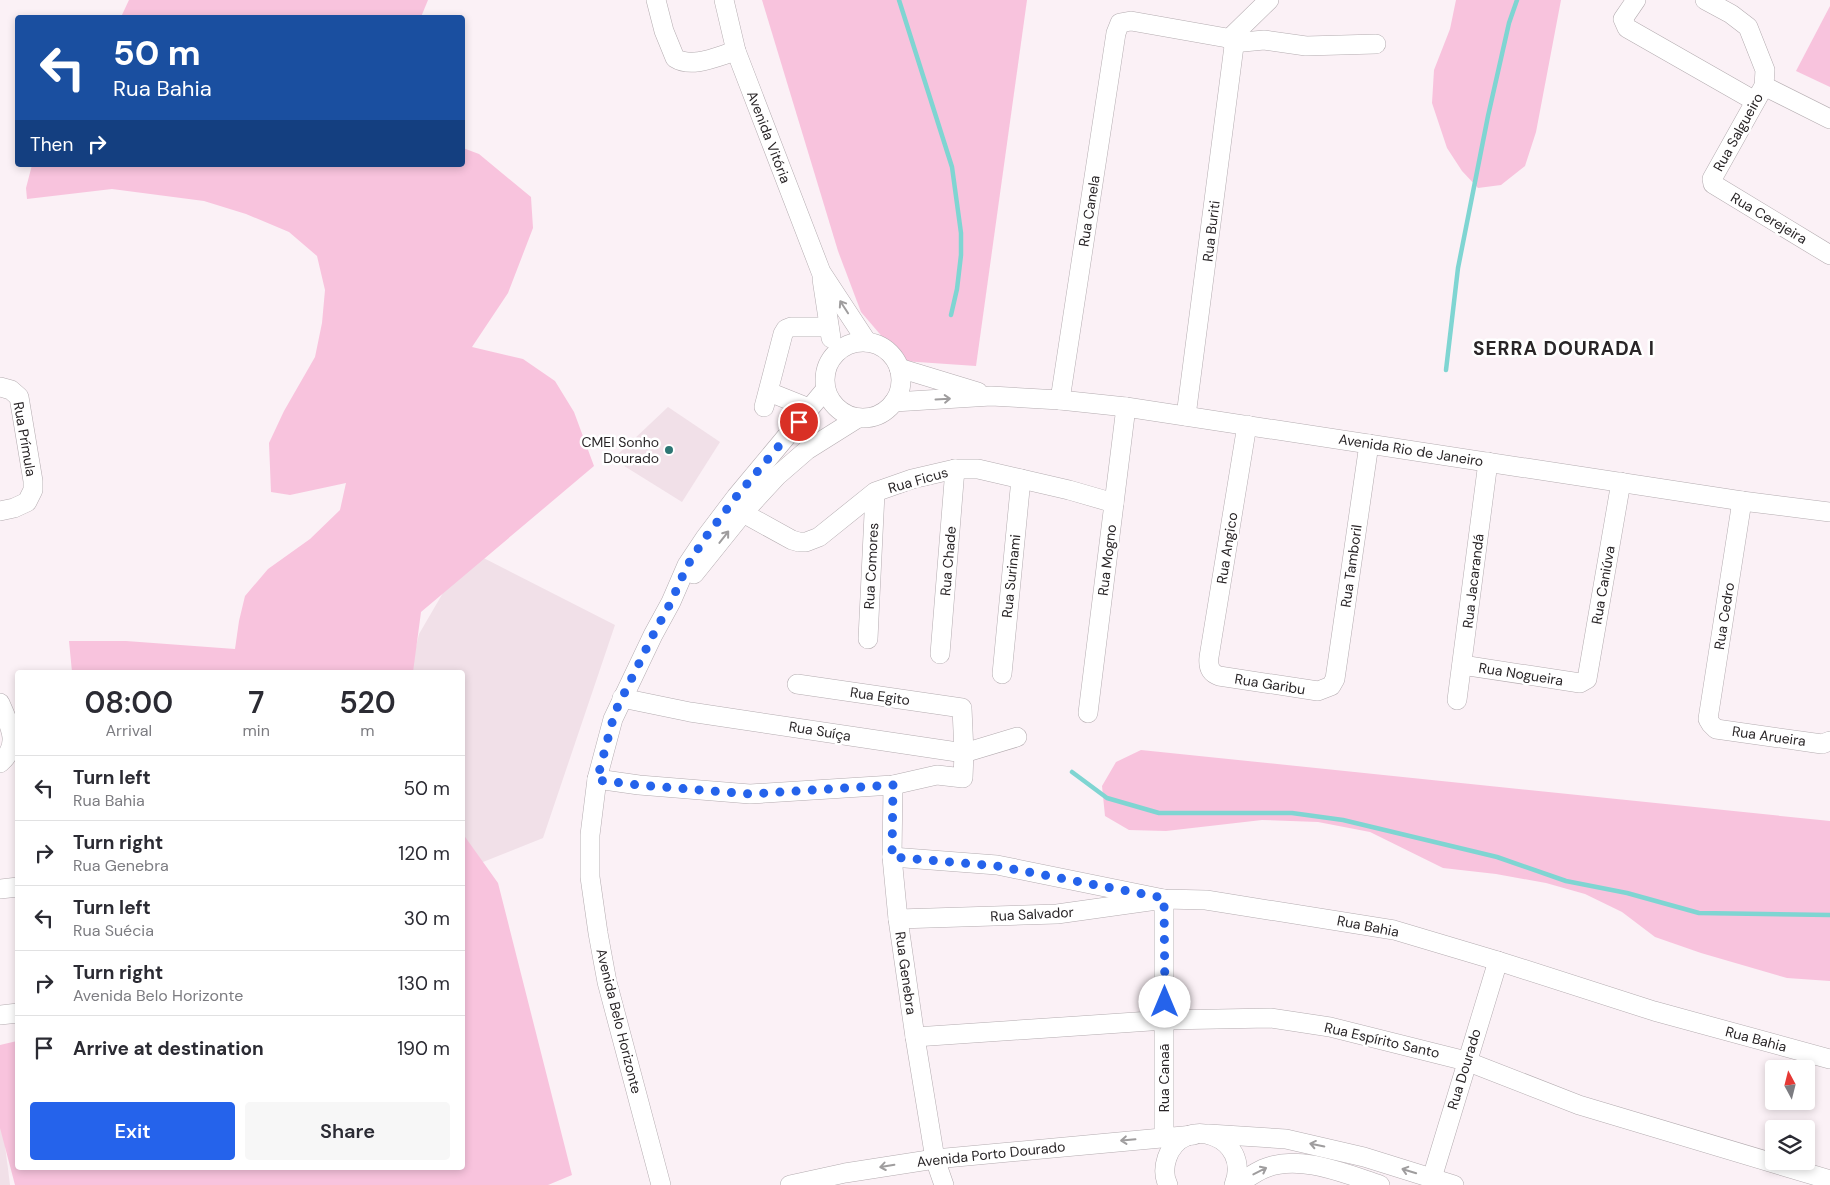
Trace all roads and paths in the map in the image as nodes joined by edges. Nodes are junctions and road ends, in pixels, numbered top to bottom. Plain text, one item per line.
1 (656, 0) edge
2 (724, 0) edge
3 (1269, 0) edge
4 (1636, 0) edge
5 (1705, 0) edge
6 (1735, 7) edge
7 (1232, 43) junction
8 (1376, 44) dead end
9 (736, 51) junction
10 (1759, 94) junction
11 (1830, 119) edge
12 (1712, 179) joint
13 (1830, 255) edge
14 (821, 272) junction
15 (829, 328) junction
16 (867, 342) junction
17 (834, 354) junction
18 (899, 368) junction
19 (0, 387) edge
20 (826, 390) junction
21 (991, 396) junction
22 (1060, 400) junction
23 (894, 402) junction
24 (1126, 407) junction
25 (809, 408) junction
26 (1186, 416) junction
27 (858, 418) junction
28 (1247, 425) junction
29 (1369, 444) junction
30 (1488, 462) junction
31 (956, 469) junction
32 (1021, 479) junction
33 (1621, 482) junction
34 (875, 493) junction
35 (1742, 501) junction
36 (1114, 503) junction
37 (0, 511) edge
38 (1830, 512) edge
39 (743, 513) junction
40 (671, 602) junction
41 (868, 638) dead end
42 (940, 654) dead end
43 (1462, 665) junction
44 (1211, 670) joint
45 (1002, 674) dead end
46 (1580, 683) joint
47 (797, 684) dead end
48 (1331, 686) joint
49 (622, 698) junction
50 (1457, 700) dead end
51 (0, 703) edge
52 (1088, 714) dead end
53 (1716, 729) joint
54 (1017, 737) dead end
55 (1826, 742) edge
56 (964, 753) junction
57 (0, 763) edge
58 (597, 780) junction
59 (893, 785) junction
60 (892, 857) junction
61 (15, 888) edge
62 (0, 890) edge
63 (1164, 898) junction
64 (898, 920) junction
65 (1498, 961) junction
66 (15, 1013) edge
67 (0, 1015) edge
68 (1165, 1020) junction
69 (915, 1037) junction
70 (1830, 1059) edge
71 (1466, 1061) junction
72 (1201, 1135) junction
73 (1164, 1137) junction
74 (935, 1159) junction
75 (1432, 1178) junction
76 (1830, 1180) edge
77 (793, 1184) edge
78 (661, 1185) edge
79 (944, 1185) edge
80 (1168, 1185) edge
81 (1235, 1185) edge
82 (1380, 1185) edge
83 (1454, 1185) edge

1 - 9 street
2 - 9 street, Avenida Vitória
3 - 7 street
4 - 10 street
5 - 6 street
6 - 10 street
7 - 8 street
7 - 22 street, Rua Canela
7 - 26 street, Rua Buriti
9 - 14 street, Avenida Vitória
10 - 11 street
10 - 12 street, Rua Salgueiro
12 - 13 street, Rua Cerejeira
14 - 15 street, Avenida Vitória
16 -> 14 street, Avenida Vitória
15 - 17 street, Avenida Vitória
15 - 25 street
16 - 17 street
16 - 18 street
17 - 20 street
18 - 21 street, Avenida Rio de Janeiro
18 - 23 street
19 - 37 street, Rua Prímula
20 - 25 street, Avenida Belo Horizonte
20 - 27 street
21 - 22 street, Avenida Rio de Janeiro
23 -> 21 street, Avenida Rio de Janeiro
22 - 24 street, Avenida Rio de Janeiro
23 - 27 street
24 - 26 street, Avenida Rio de Janeiro
24 - 36 street, Rua Mogno
25 - 40 street, Avenida Belo Horizonte
26 - 28 street, Avenida Rio de Janeiro
27 - 39 street, Avenida Belo Horizonte
28 - 29 street, Avenida Rio de Janeiro
28 - 44 street, Rua Angico
29 - 30 street, Avenida Rio de Janeiro
29 - 48 street, Rua Tamboril
30 - 33 street, Avenida Rio de Janeiro
30 - 43 street, Rua Jacarandá
31 - 32 street, Rua Ficus
31 - 34 street, Rua Ficus
31 - 42 street, Rua Chade
32 - 36 street, Rua Ficus
32 - 45 street, Rua Surinami
33 - 35 street, Avenida Rio de Janeiro
33 - 46 street, Rua Caniúva
34 - 39 street, Rua Ficus
34 - 41 street, Rua Comores
35 - 38 street, Avenida Rio de Janeiro
35 - 53 street, Rua Cedro
36 - 52 street, Rua Mogno
40 -> 39 street, Avenida Belo Horizonte
40 - 49 street, Avenida Belo Horizonte
43 - 46 street, Rua Nogueira
43 - 50 street, Rua Jacarandá
44 - 48 street, Rua Garibu
47 - 56 street, Rua Egito
49 - 56 street, Rua Suíça
49 - 58 street, Avenida Belo Horizonte
51 - 57 street
53 - 55 street, Rua Arueira
54 - 56 street, Rua Suíça
56 - 59 street
58 - 59 street
58 - 78 street, Avenida Belo Horizonte
59 - 60 street, Rua Genebra
60 - 63 street, Rua Bahia
60 - 64 street, Rua Genebra
61 - 62 street
63 - 64 street, Rua Salvador
63 - 65 street, Rua Bahia
63 - 68 street, Rua Canaã
64 - 69 street, Rua Genebra
65 - 70 street, Rua Bahia
65 - 71 street, Rua Dourado
66 - 67 street
68 - 69 street, Rua Espírito Santo
68 - 71 street, Rua Espírito Santo
68 - 73 street, Rua Canaã
69 - 74 street, Rua Genebra
71 - 75 street, Rua Dourado
71 - 76 street, Rua Espírito Santo
72 - 73 street, Avenida Porto Dourado
75 -> 72 street, Avenida Porto Dourado
72 - 80 street
72 - 81 street
73 -> 74 street, Avenida Porto Dourado
74 -> 77 street, Avenida Porto Dourado
74 - 79 street, Rua Genebra
75 - 83 street, Avenida Porto Dourado
81 -> 82 street

